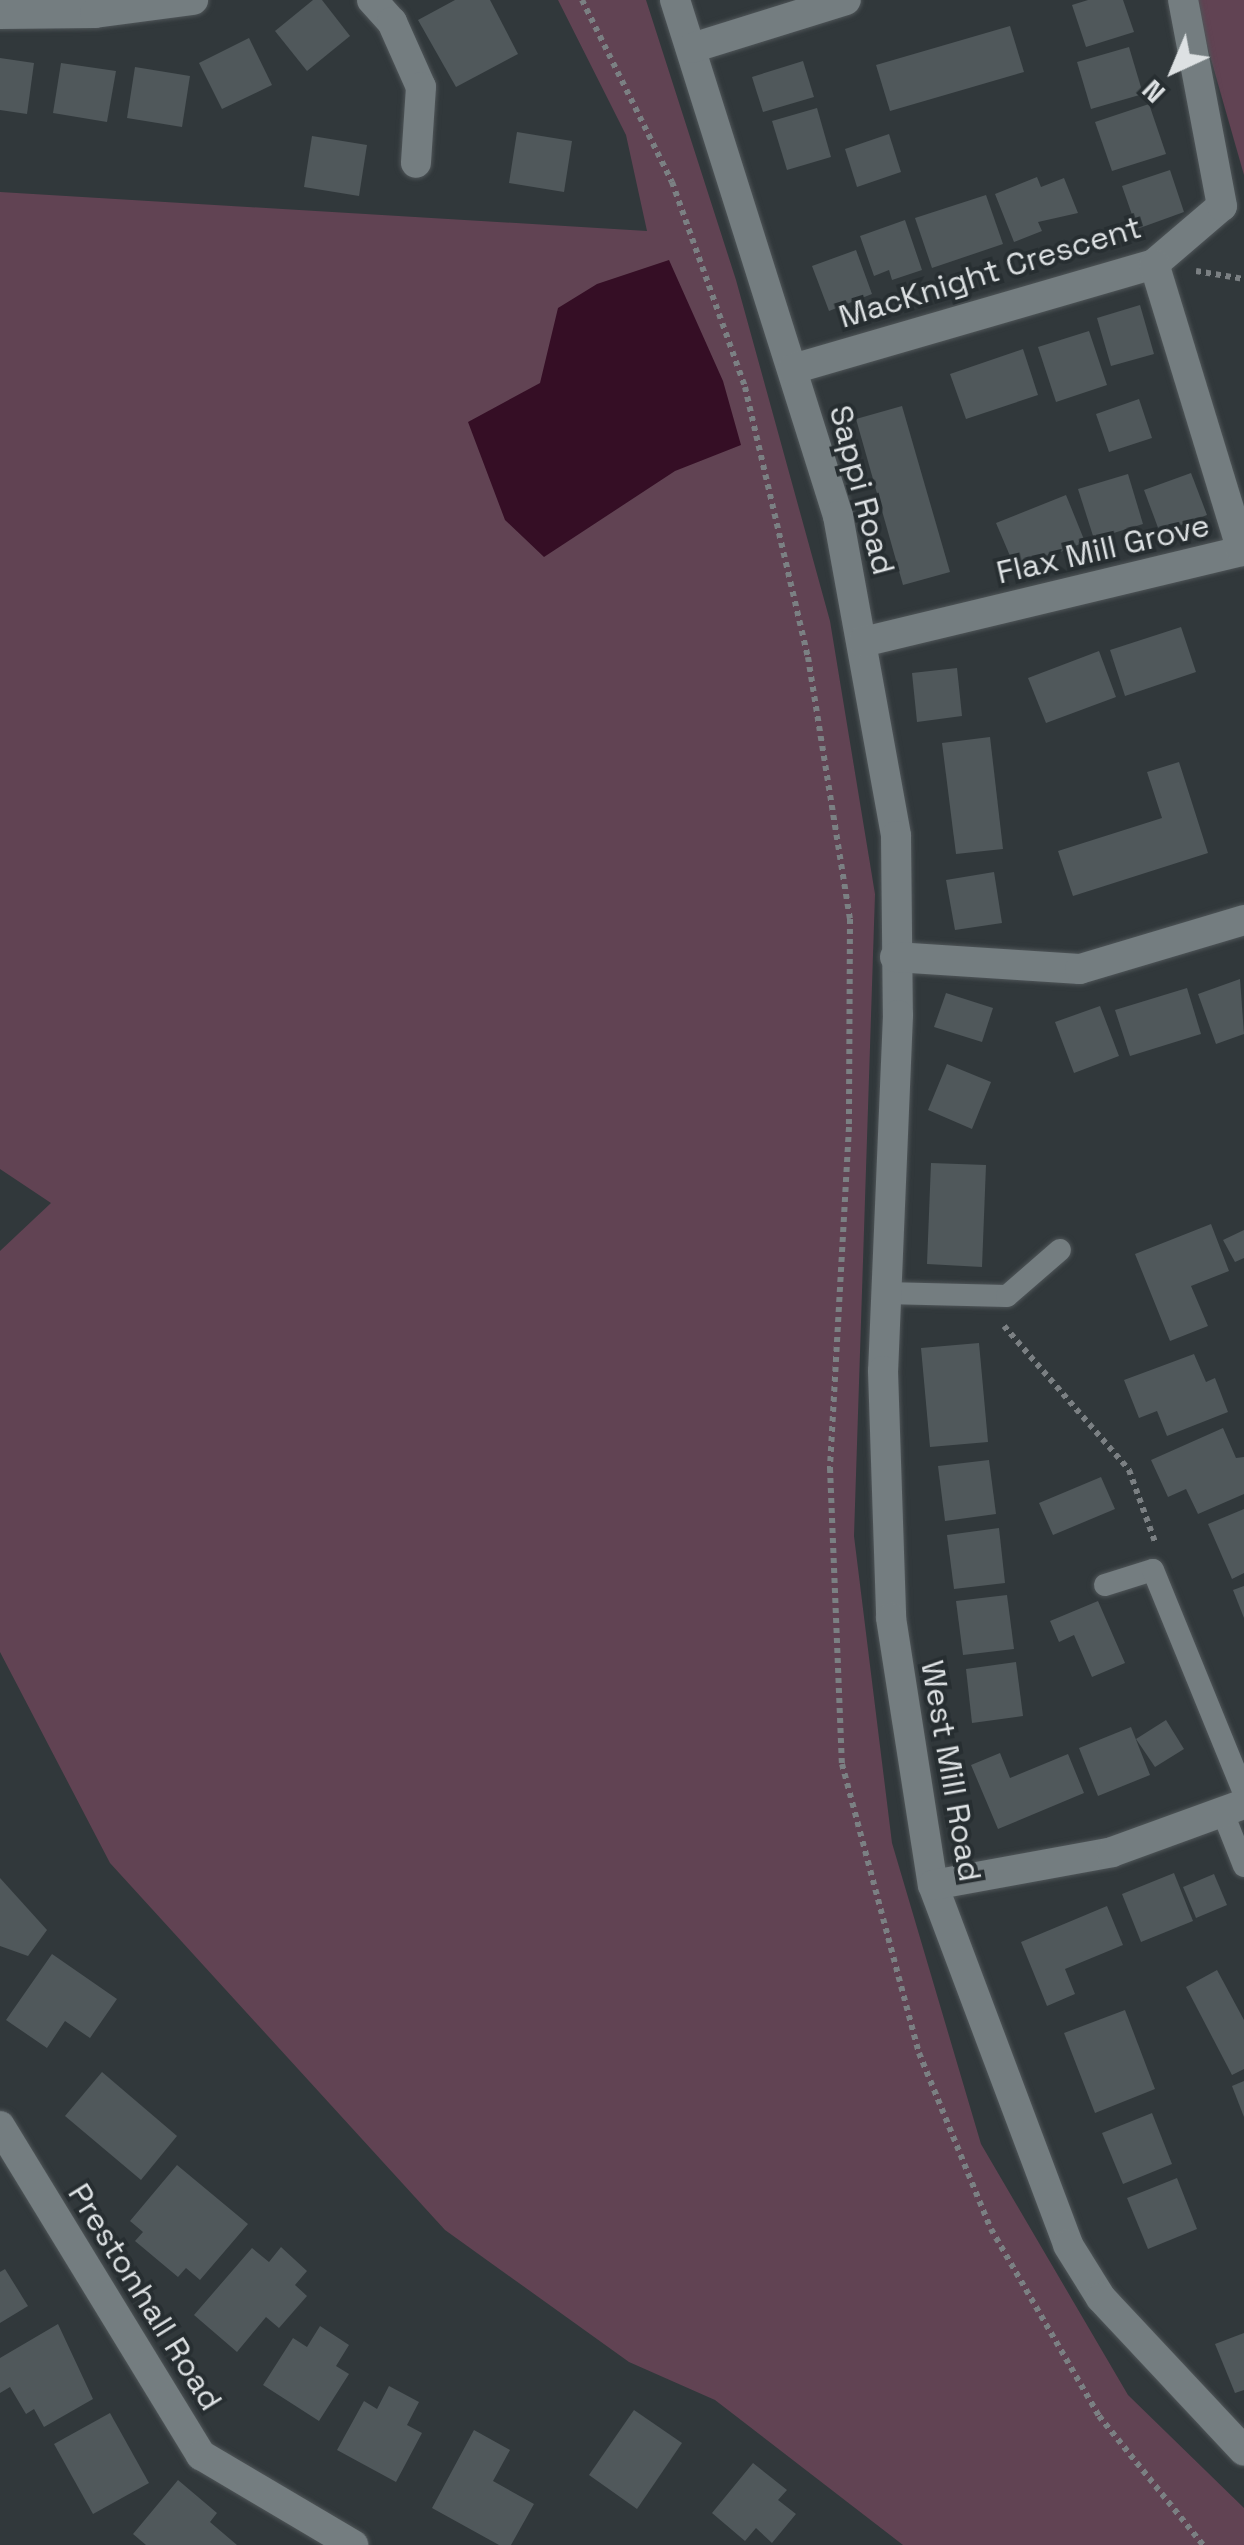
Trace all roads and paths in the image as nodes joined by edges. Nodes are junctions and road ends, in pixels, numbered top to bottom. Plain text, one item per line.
1 (192, 0) edge
2 (372, 0) edge
3 (676, 0) edge
4 (846, 0) edge
5 (1183, 0) edge
6 (0, 14) edge
7 (692, 48) junction
8 (416, 163) dead end
9 (1154, 264) junction
10 (793, 369) junction
11 (864, 642) junction
12 (1244, 920) edge
13 (895, 957) junction
14 (898, 1014) joint
15 (1060, 1250) dead end
16 (884, 1294) junction
17 (1002, 1323) dead end
18 (1152, 1570) junction
19 (1104, 1585) dead end
20 (1237, 1803) edge
21 (1244, 1866) edge
22 (933, 1885) junction
23 (0, 2126) edge
24 (1244, 2451) edge
25 (354, 2545) edge

1 - 6 street
2 - 8 street
3 - 7 street, Sappi Road
4 - 7 street
5 - 9 street, MacKnight Crescent
7 - 10 street, Sappi Road
9 - 10 street, MacKnight Crescent
9 - 11 street, Flax Mill Grove
10 - 11 street, Sappi Road
11 - 13 street, Sappi Road
12 - 13 street
13 - 14 street, Sappi Road
14 - 16 street, West Mill Road
15 - 16 lane
16 - 22 street, West Mill Road
17 - 18 path
18 - 19 lane
18 - 20 lane
20 - 21 lane
20 - 22 street
22 - 24 street, West Mill Road
23 - 25 street, Prestonhall Road

